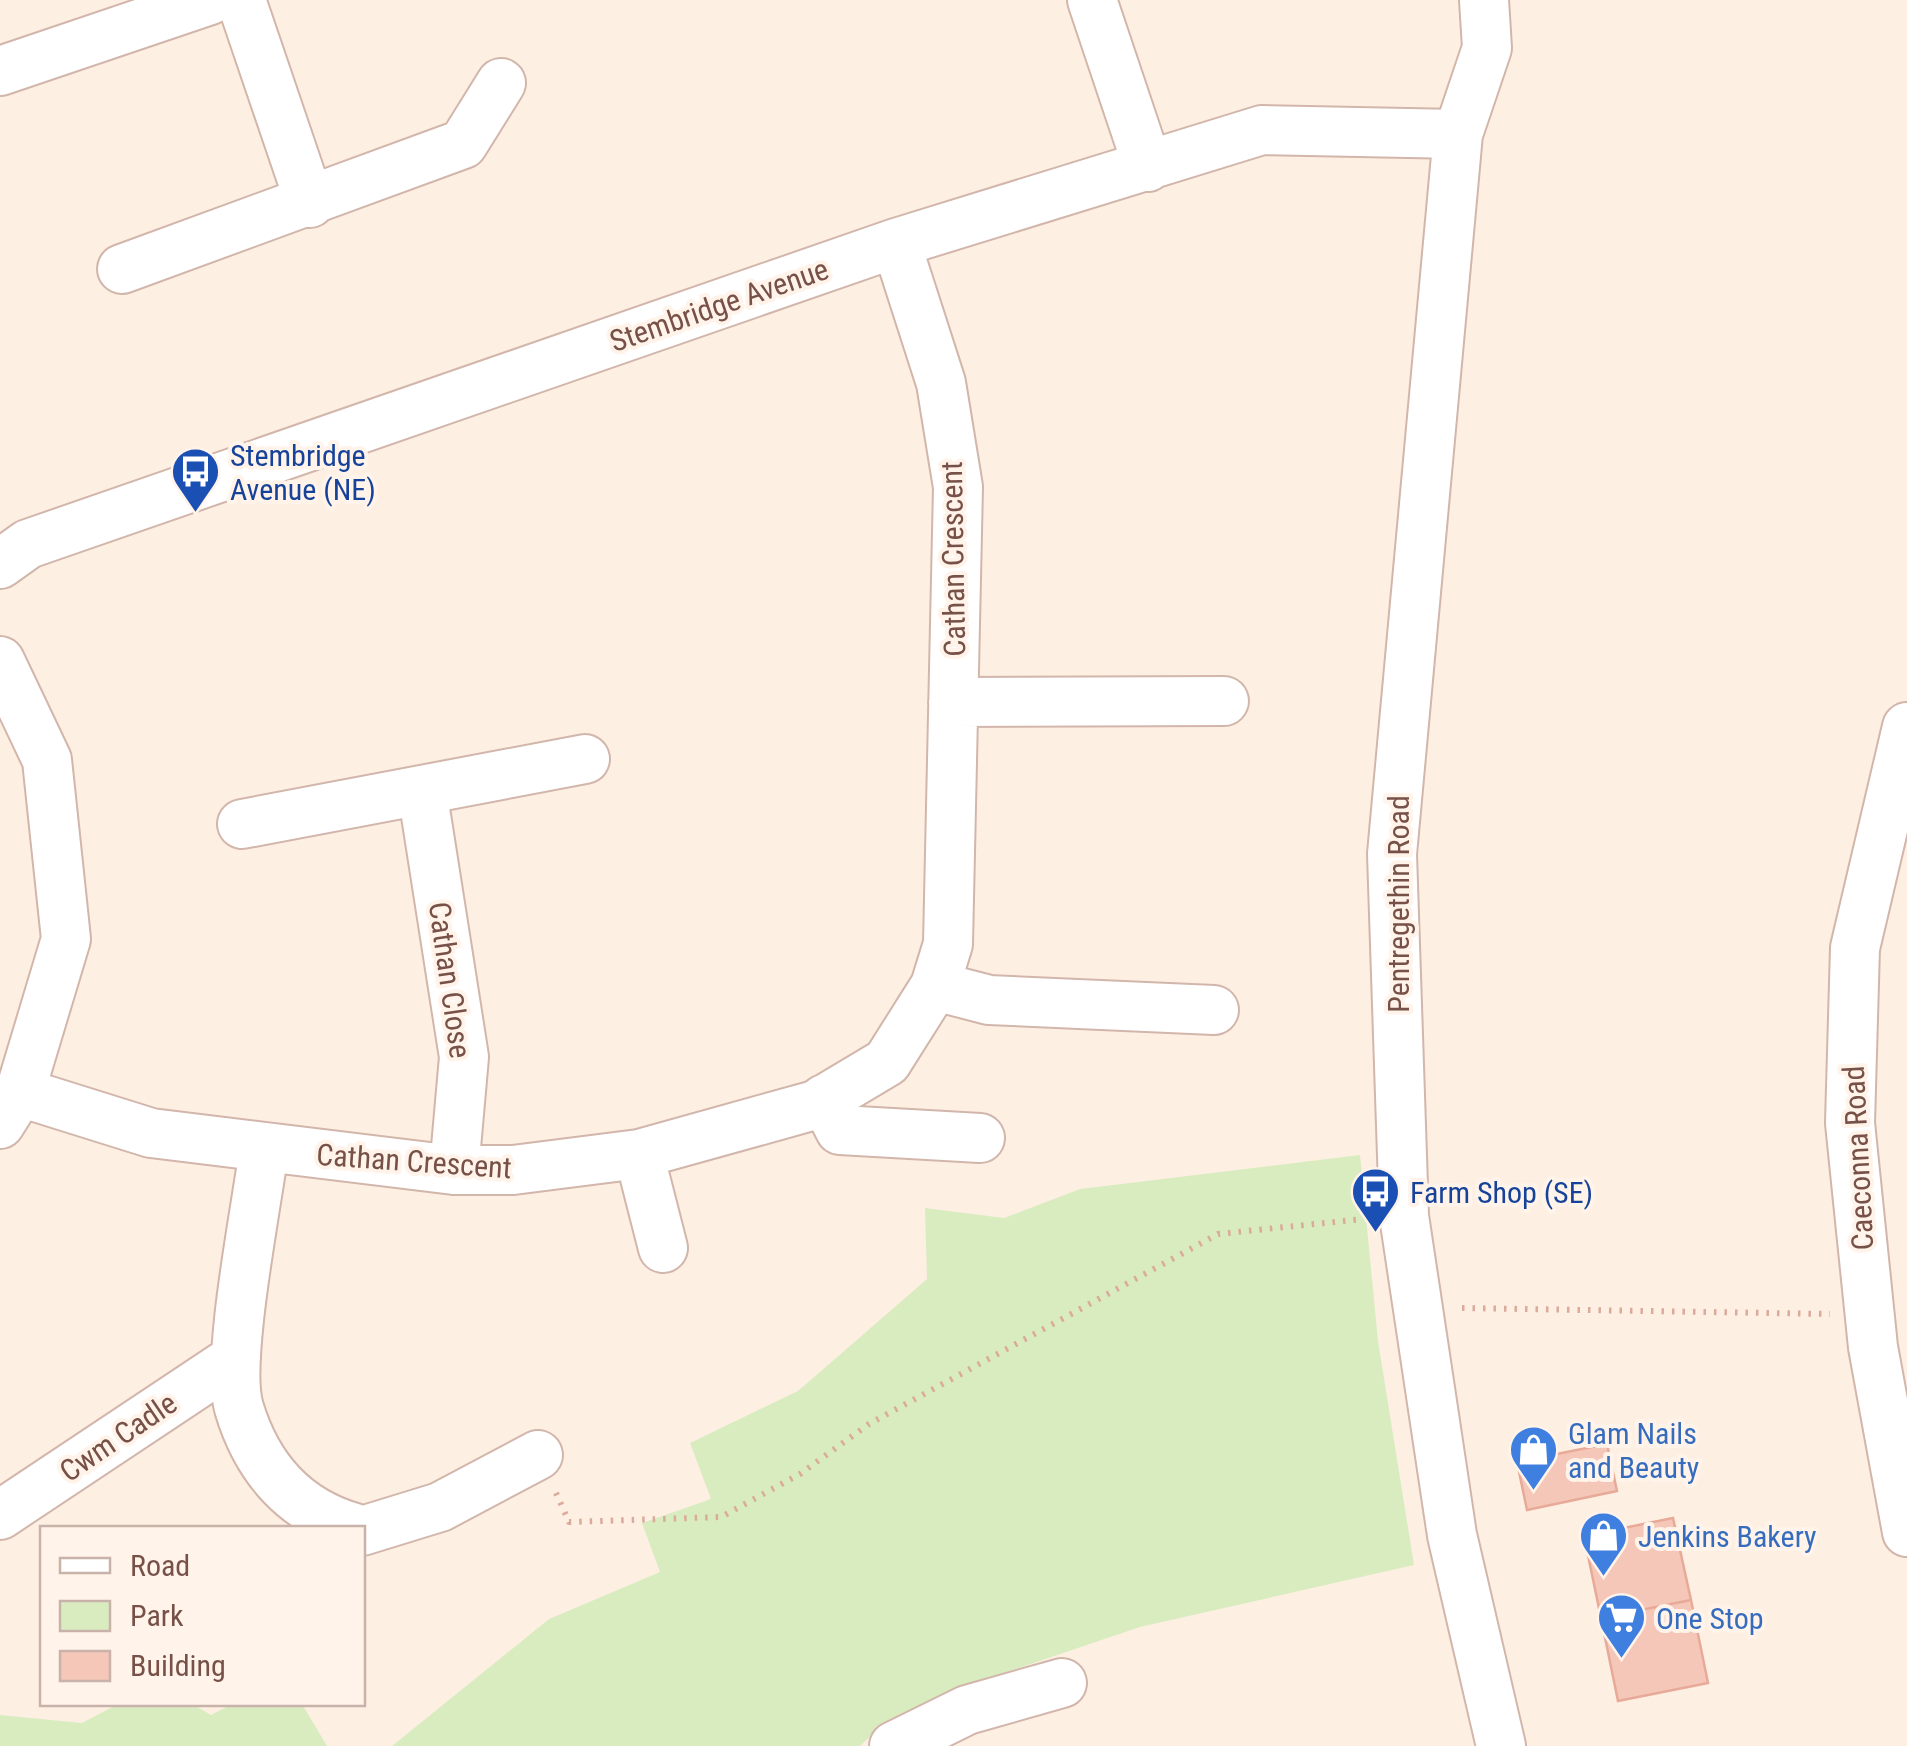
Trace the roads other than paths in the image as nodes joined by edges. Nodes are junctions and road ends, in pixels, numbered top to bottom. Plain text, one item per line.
1 (210, 0) edge
2 (240, 0) edge
3 (1092, 0) edge
4 (1484, 0) edge
5 (0, 71) edge
6 (501, 82) dead end
7 (1458, 134) junction
8 (1148, 168) junction
9 (310, 203) junction
10 (896, 243) junction
11 (122, 269) dead end
12 (0, 564) edge
13 (0, 661) edge
14 (1224, 701) dead end
15 (953, 702) junction
16 (1907, 727) edge
17 (586, 759) dead end
18 (422, 790) junction
19 (242, 824) dead end
20 (935, 986) junction
21 (1214, 1010) dead end
22 (824, 1099) junction
23 (10, 1108) edge
24 (980, 1138) dead end
25 (264, 1150) junction
26 (639, 1154) junction
27 (454, 1170) junction
28 (663, 1248) dead end
29 (236, 1358) junction
30 (538, 1455) road end
31 (0, 1515) edge
32 (347, 1526) edge
33 (365, 1530) edge
34 (1907, 1532) edge
35 (1062, 1683) dead end
36 (972, 1728) edge
37 (894, 1746) edge
38 (1500, 1746) edge

1 - 5 street
2 - 9 street
3 - 8 street
4 - 7 street, Pentregethin Road
6 - 9 street
7 - 8 street, Stembridge Avenue
7 - 38 street, Pentregethin Road
8 - 10 street, Stembridge Avenue
9 - 11 street
10 - 12 street, Stembridge Avenue
10 - 15 street, Cathan Crescent
13 - 23 street
14 - 15 street, Cathan Crescent
15 - 20 street, Cathan Crescent
16 - 34 street, Caeconna Road
17 - 18 street
18 - 19 street
18 - 27 street, Cathan Close
20 - 21 street
20 - 22 street, Cathan Crescent
22 - 24 street
22 - 26 street, Cathan Crescent
23 - 25 street, Cathan Crescent
25 - 27 street, Cathan Crescent
25 - 29 street
26 - 27 street, Cathan Crescent
26 - 28 street
29 - 31 street, Cwm Cadle
29 - 32 street
30 - 33 street
35 - 36 street
36 - 37 street

